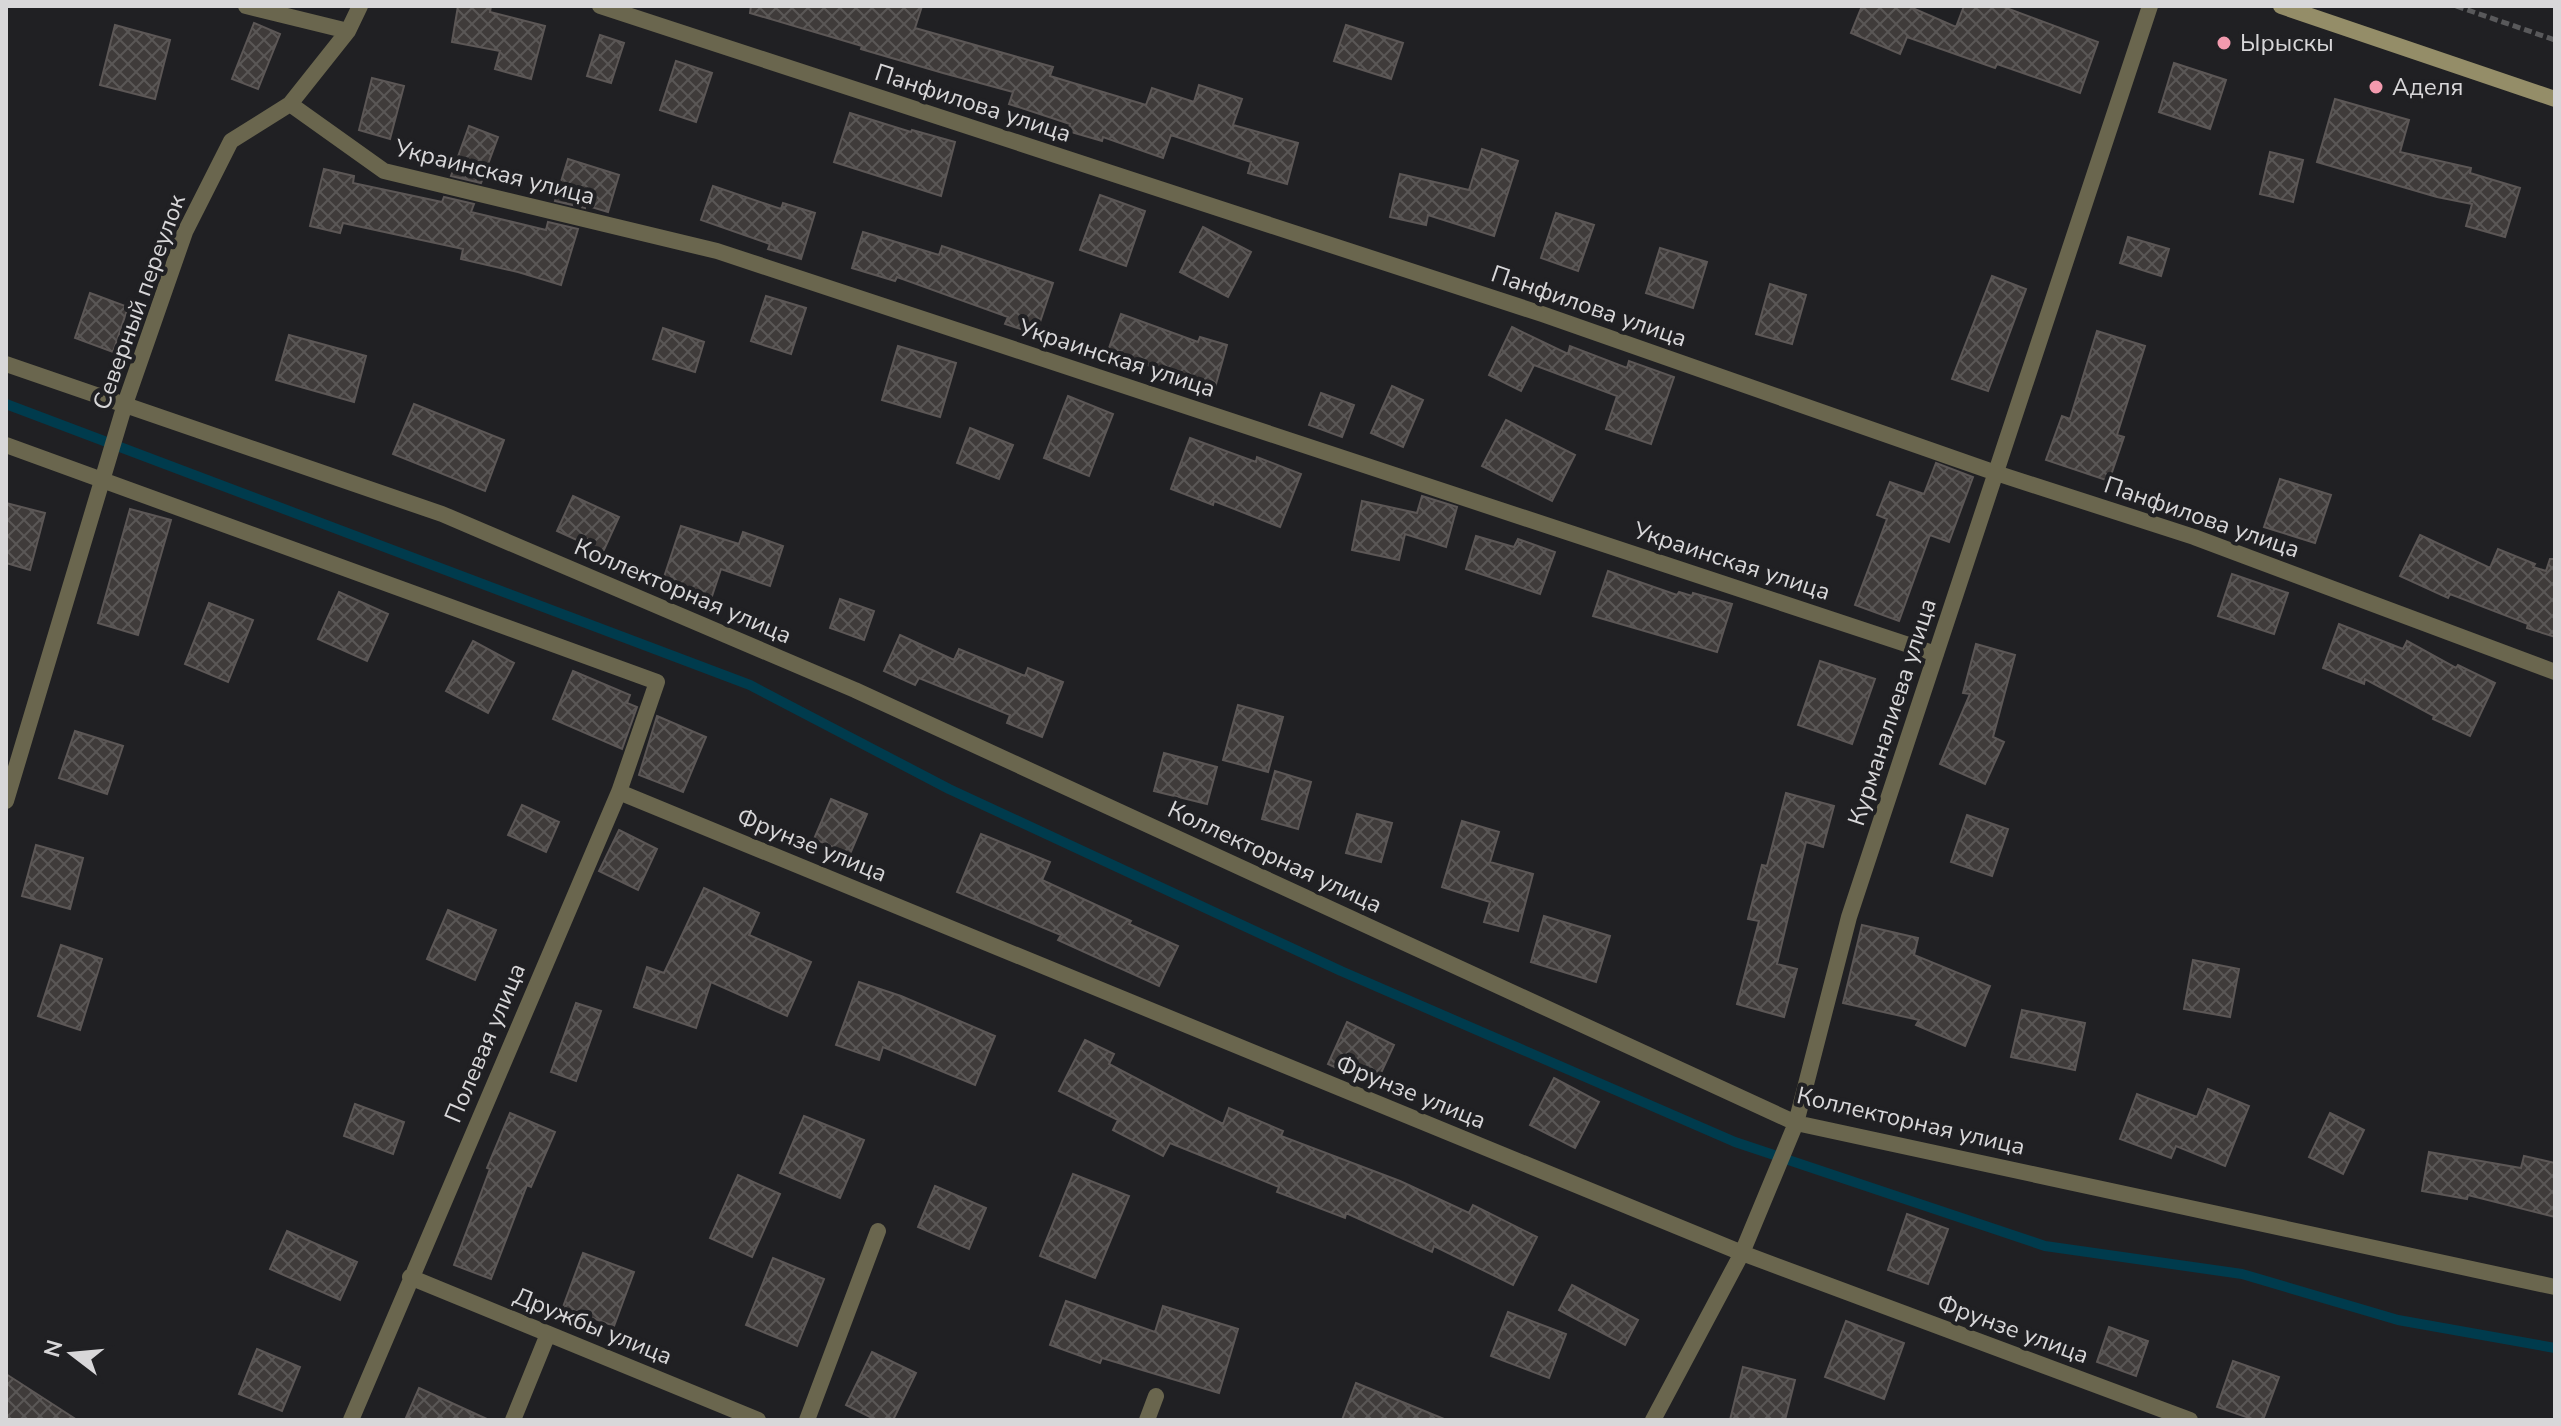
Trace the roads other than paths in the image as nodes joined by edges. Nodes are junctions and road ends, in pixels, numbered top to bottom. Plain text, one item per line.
1 (246, 6) edge
2 (360, 6) edge
3 (600, 6) edge
4 (2150, 6) edge
5 (2281, 6) edge
6 (348, 31) junction
7 (2555, 99) edge
8 (290, 104) junction
9 (6, 364) edge
10 (125, 404) junction
11 (6, 445) edge
12 (1996, 473) junction
13 (102, 481) junction
14 (1936, 654) junction
15 (2555, 672) edge
16 (619, 792) junction
17 (6, 801) edge
18 (1796, 1123) junction
19 (878, 1231) dead end
20 (1742, 1253) junction
21 (410, 1277) junction
22 (2555, 1287) edge
23 (548, 1334) junction
24 (1156, 1396) dead end
25 (351, 1420) edge
26 (513, 1420) edge
27 (758, 1420) edge
28 (807, 1420) edge
29 (1147, 1420) edge
30 (1653, 1420) edge
31 (2190, 1420) edge

1 - 6 street
2 - 6 street, Северный переулок
3 - 12 street, Панфилова улица
4 - 12 street, Курманалиева улица
5 - 7 main road
6 - 8 street, Северный переулок
8 - 10 street, Северный переулок
8 - 14 street, Украинская улица
9 - 10 street, Коллекторная улица
10 - 13 street, Северный переулок
10 - 18 street, Коллекторная улица
11 - 13 street
12 - 14 street, Курманалиева улица
12 - 15 street, Панфилова улица
13 - 16 street, Полевая улица
13 - 17 street, Северный переулок
14 - 18 street, Курманалиева улица
16 - 20 street, Фрунзе улица
16 - 21 street, Полевая улица
18 - 20 street, Курманалиева улица
18 - 22 street, Коллекторная улица
19 - 28 street
20 - 30 street, Курманалиева улица
20 - 31 street, Фрунзе улица
21 - 23 street, Дружбы улица
21 - 25 street, Полевая улица
23 - 26 street
23 - 27 street, Дружбы улица
24 - 29 street

